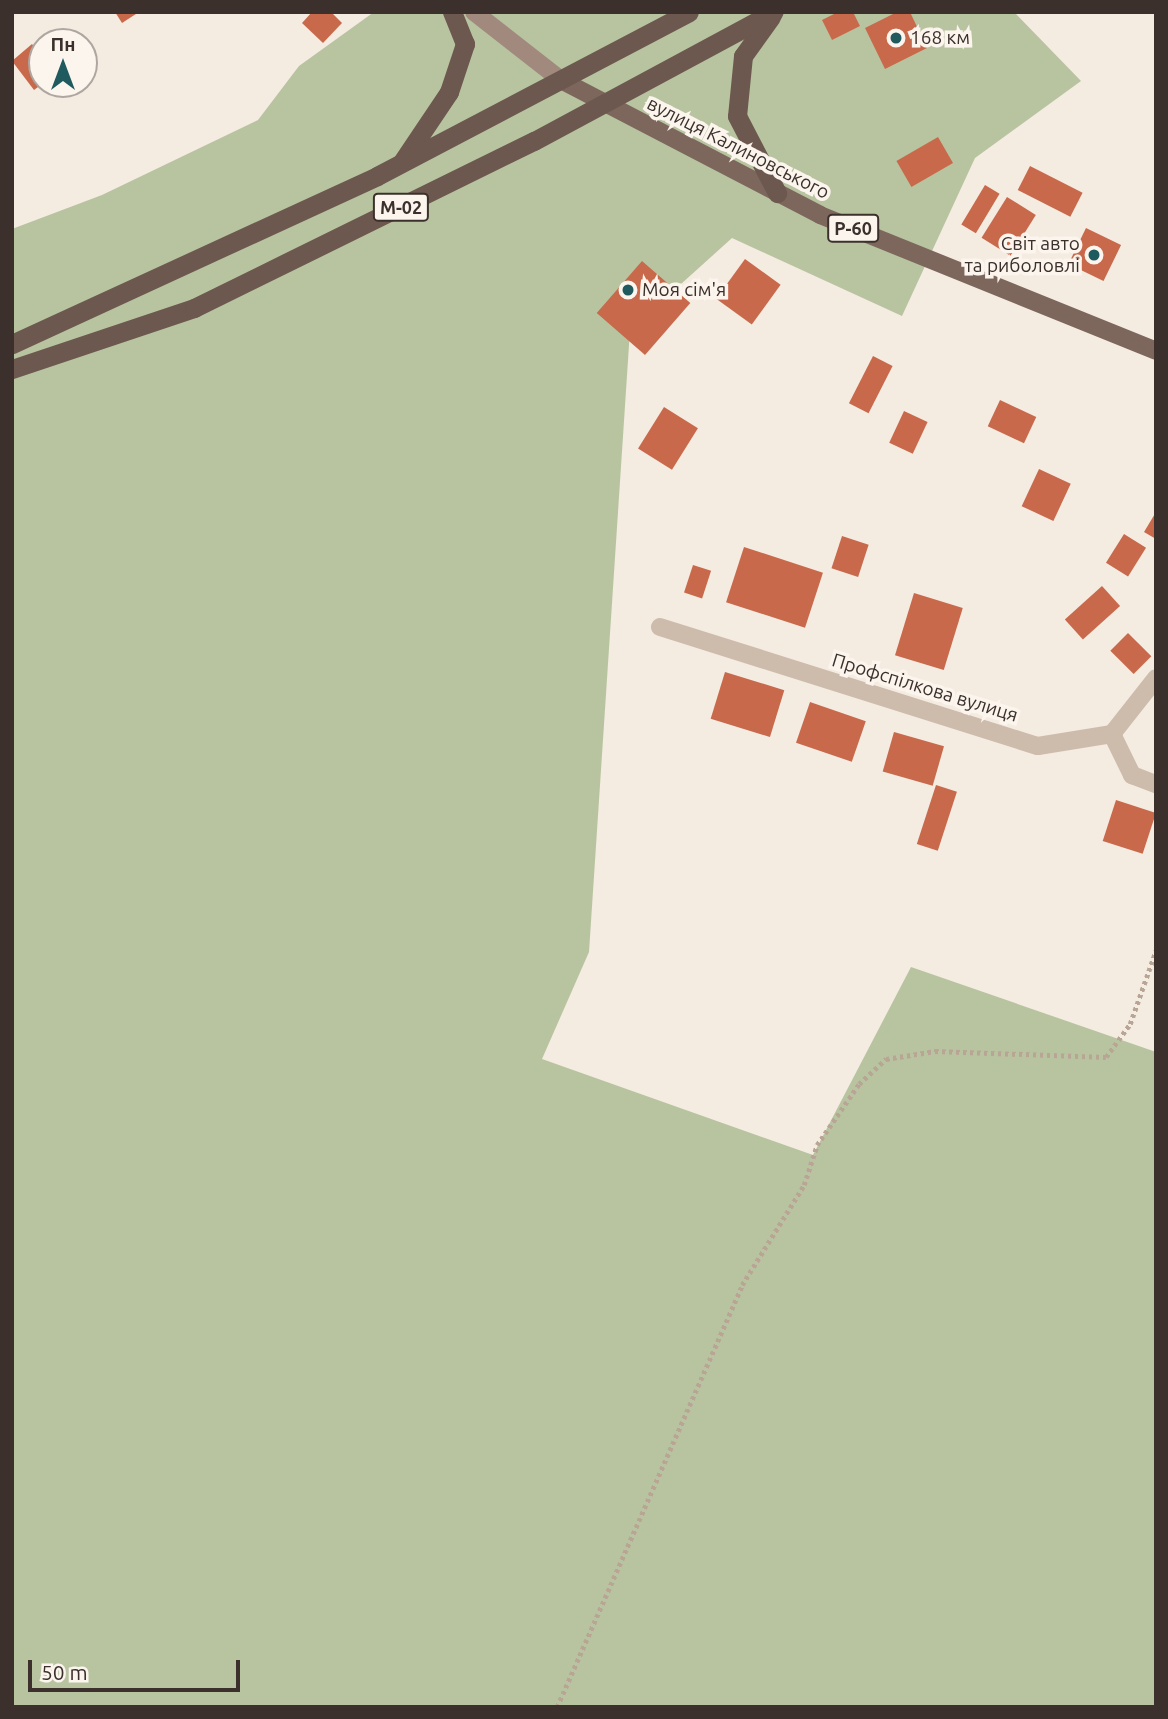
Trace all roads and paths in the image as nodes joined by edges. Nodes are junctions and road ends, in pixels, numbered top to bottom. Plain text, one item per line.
1 (452, 12) edge
2 (474, 12) edge
3 (689, 12) edge
4 (774, 13) edge
5 (561, 80) junction
6 (605, 103) junction
7 (402, 163) junction
8 (777, 193) junction
9 (12, 344) edge
10 (1156, 351) edge
11 (12, 369) edge
12 (660, 627) dead end
13 (1156, 678) edge
14 (1112, 734) junction
15 (1156, 784) edge
16 (1156, 950) edge
17 (557, 1707) edge

1 - 7 highway
2 - 5 main road, вулиця Калиновського
3 - 5 highway, М-02
4 - 6 highway, М-02
4 - 8 highway
5 - 6 main road, вулиця Калиновського / Р-60
5 - 7 highway, М-02
6 - 8 main road, вулиця Калиновського / Р-60
6 - 11 highway, М-02
7 - 9 highway, М-02
8 - 10 main road, вулиця Калиновського / Р-60
12 - 14 street, Профспілкова вулиця
13 - 14 street
14 - 15 street
16 - 17 path

